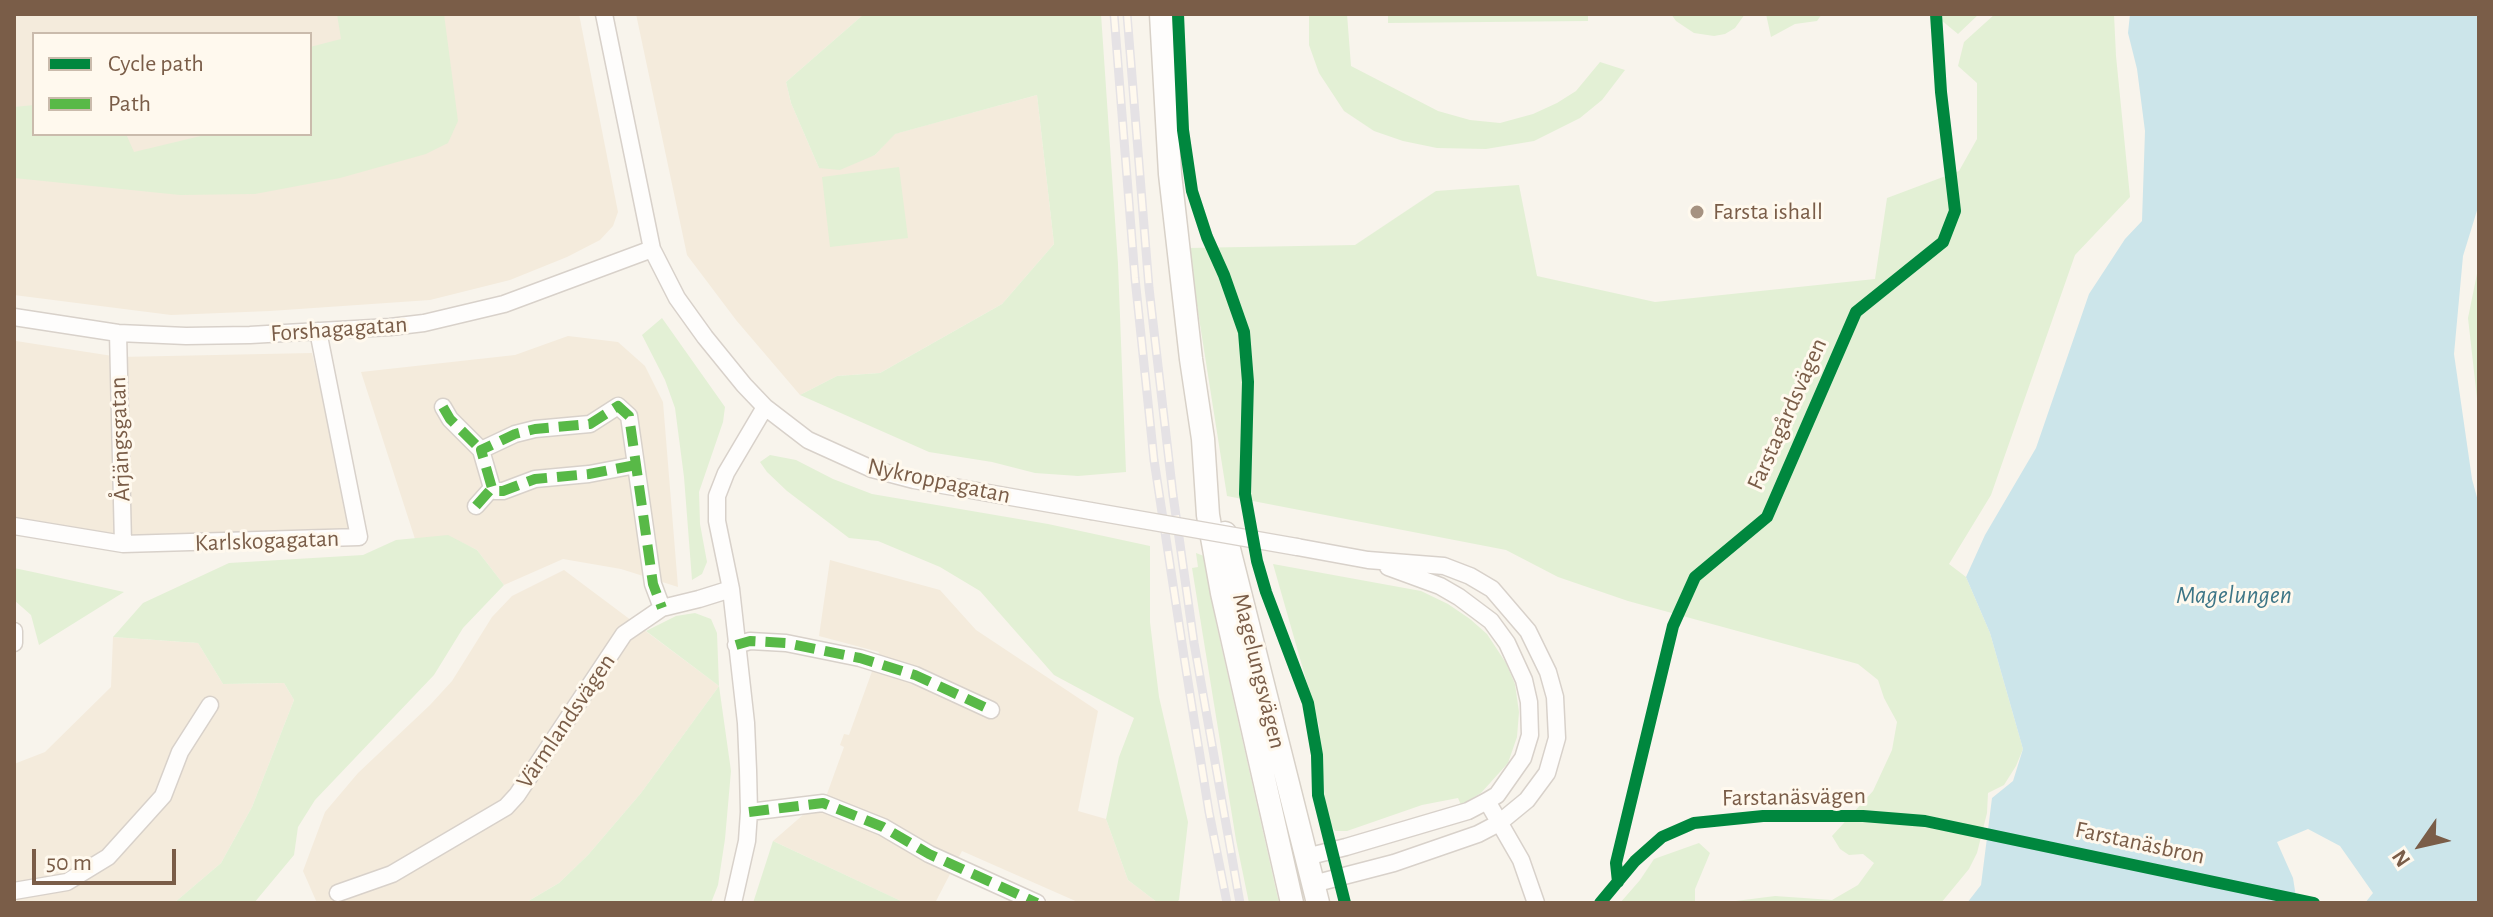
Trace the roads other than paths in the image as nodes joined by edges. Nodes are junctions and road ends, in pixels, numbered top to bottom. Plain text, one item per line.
1 (604, 14) edge
2 (1161, 14) edge
3 (652, 249) junction
4 (15, 319) edge
5 (318, 331) junction
6 (118, 333) junction
7 (443, 407) dead end
8 (765, 407) junction
9 (1203, 439) junction
10 (481, 450) junction
11 (636, 465) junction
12 (492, 488) junction
13 (476, 506) dead end
14 (14, 526) edge
15 (123, 544) junction
16 (1368, 560) junction
17 (731, 589) junction
18 (662, 608) junction
19 (14, 631) edge
20 (14, 643) edge
21 (736, 645) junction
22 (210, 705) dead end
23 (991, 710) dead end
24 (1487, 801) junction
25 (749, 812) junction
26 (1499, 823) junction
27 (1306, 857) junction
28 (1283, 862) junction
29 (14, 891) edge
30 (338, 893) dead end
31 (1315, 893) edge
32 (1291, 896) edge
33 (733, 903) edge
34 (1037, 903) edge
35 (1536, 903) edge

1 - 3 street, Nykroppagatan
2 - 9 main road, Magelungsvägen
3 - 5 street, Forshagagatan
3 - 8 street, Nykroppagatan
4 - 6 street, Forshagagatan
5 - 6 street, Forshagagatan
5 - 15 street, Karlskogagatan
6 - 15 street, Årjängsgatan
7 - 10 street
8 - 16 street, Nykroppagatan, bridge
8 - 17 street
9 - 27 main road, Magelungsvägen
9 - 28 main road, Magelungsvägen
10 - 11 street
10 - 12 street
11 - 12 street
11 - 18 street
12 - 13 street
14 - 15 street, Karlskogagatan
16 - 24 street, Nykroppagatan
16 - 26 street, Nykroppagatan
17 - 18 street, Värmlandsvägen
17 - 21 street
18 - 30 street, Värmlandsvägen
19 - 20 street
21 - 23 street
21 - 25 street
22 - 29 street
24 - 26 street
24 - 27 street, Nykroppagatan
25 - 33 street
25 - 34 street
26 - 31 street, Nykroppagatan
26 - 35 street
27 - 28 main road
27 - 31 main road, Magelungsvägen
28 - 32 main road, Magelungsvägen
31 - 32 main road

